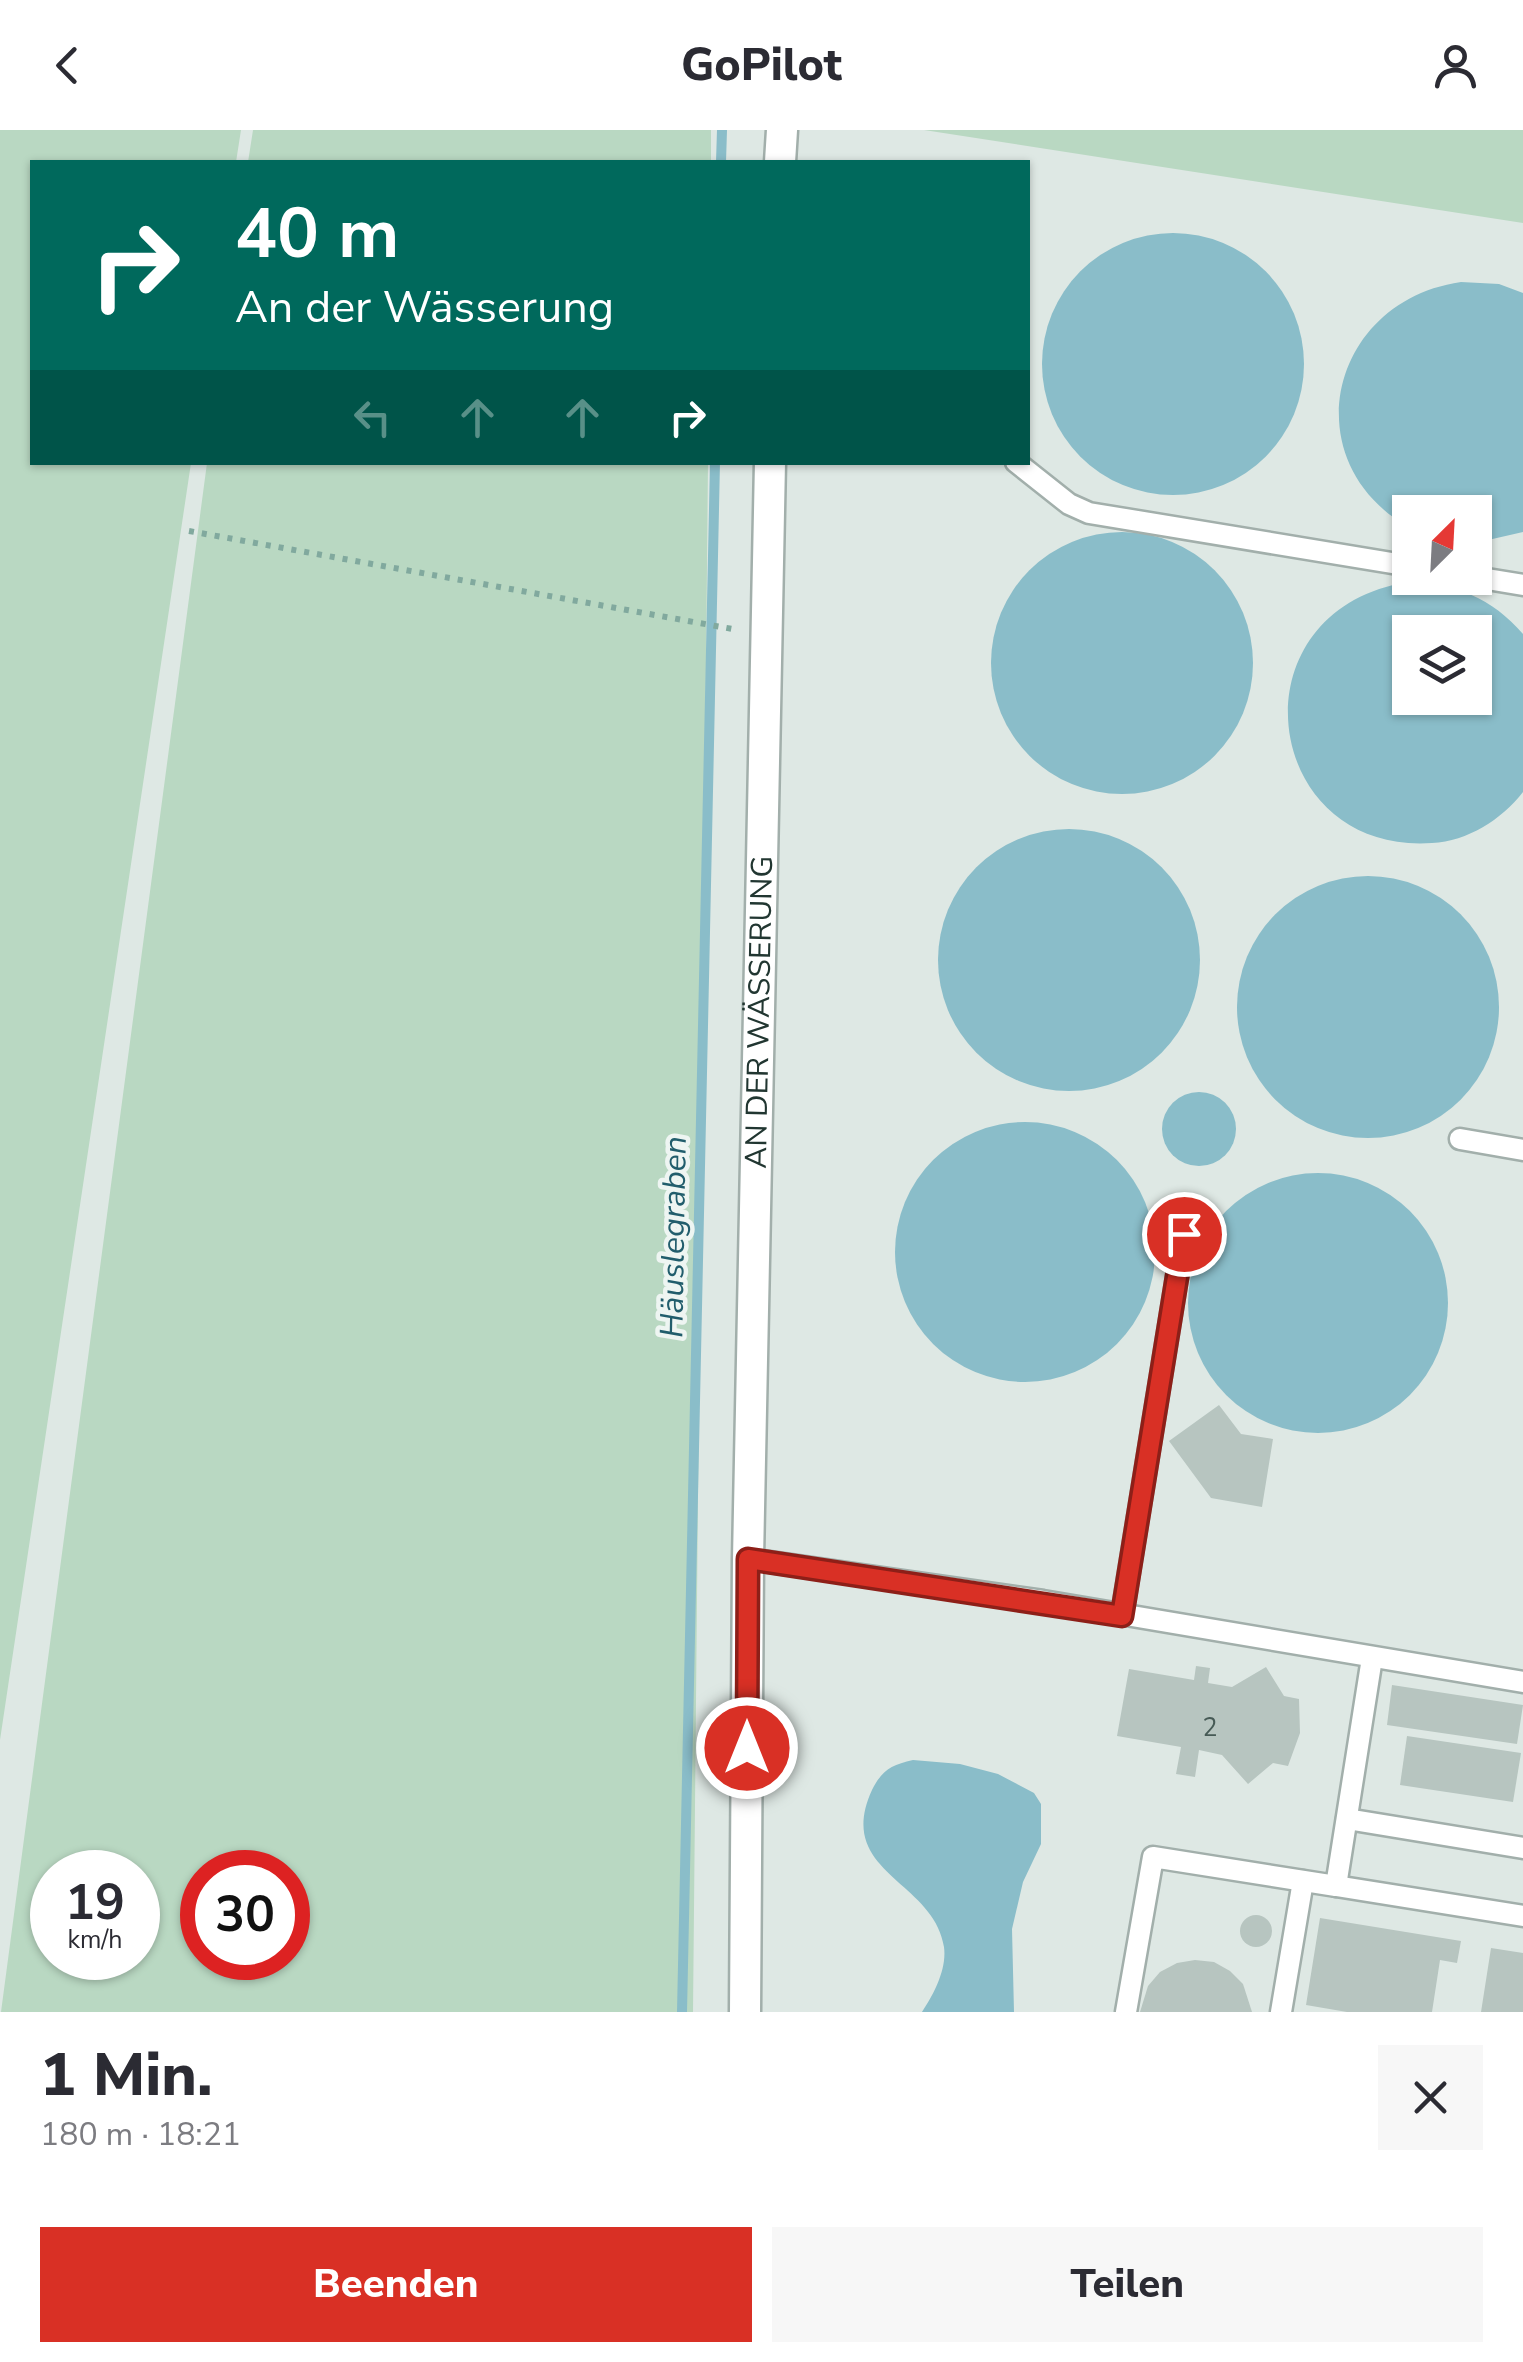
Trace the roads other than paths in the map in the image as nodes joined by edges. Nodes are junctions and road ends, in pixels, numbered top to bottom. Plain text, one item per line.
1 (782, 130) edge
2 (780, 160) edge
3 (770, 465) edge
4 (1020, 465) edge
5 (1392, 563) edge
6 (1492, 580) edge
7 (1523, 585) edge
8 (1460, 1139) dead end
9 (1523, 1150) edge
10 (1184, 1234) dead end
11 (748, 1559) junction
12 (1122, 1616) junction
13 (1372, 1658) junction
14 (1523, 1682) edge
15 (1346, 1820) junction
16 (1523, 1848) edge
17 (1302, 1881) junction
18 (1336, 1886) junction
19 (1523, 1916) edge
20 (745, 2012) edge
21 (1126, 2012) edge
22 (1281, 2012) edge

1 - 2 street
3 - 11 street, AN DER WÄSSERUNG
4 - 5 lane
6 - 7 lane
8 - 9 lane
10 - 12 lane
11 - 12 lane
11 - 20 street, AN DER WÄSSERUNG
12 - 13 lane
13 - 14 lane
13 - 15 lane
15 - 16 lane
15 - 18 lane
17 - 18 lane
17 - 21 lane
17 - 22 lane
18 - 19 lane

